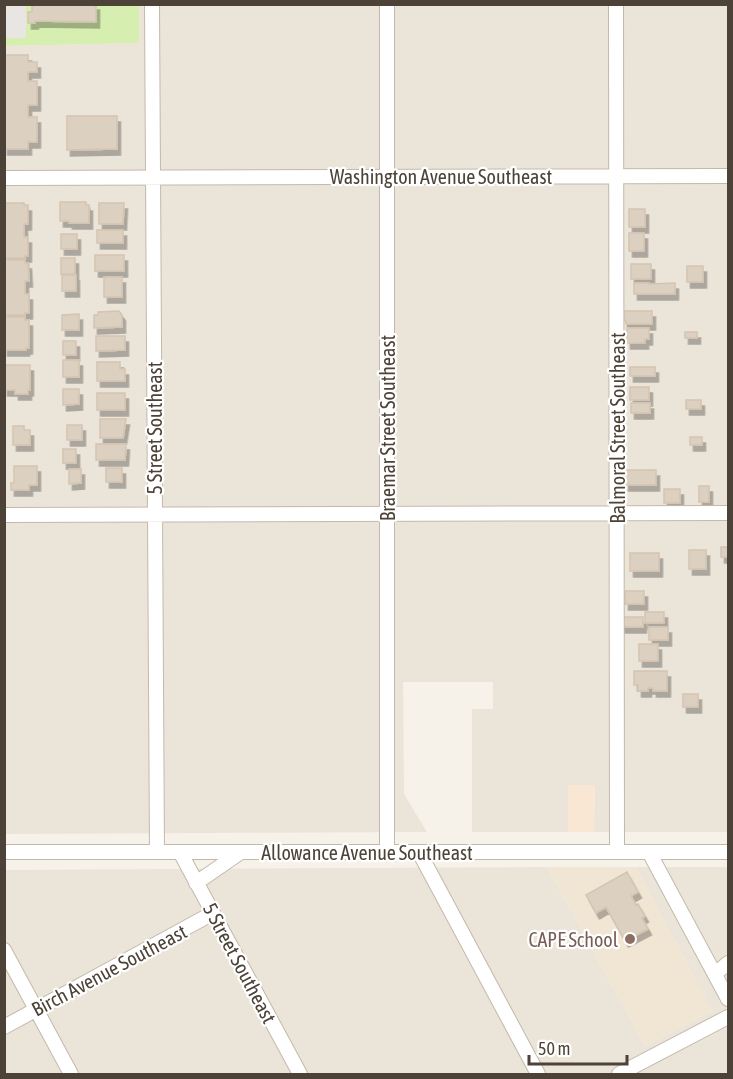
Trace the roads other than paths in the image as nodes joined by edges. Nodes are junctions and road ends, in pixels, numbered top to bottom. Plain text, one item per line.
1 (152, 4) edge
2 (387, 4) edge
3 (616, 4) edge
4 (153, 176) junction
5 (387, 176) junction
6 (617, 176) junction
7 (729, 176) edge
8 (4, 178) edge
9 (617, 513) junction
10 (729, 513) edge
11 (155, 514) junction
12 (387, 514) junction
13 (4, 515) edge
14 (4, 852) edge
15 (157, 852) junction
16 (180, 852) junction
17 (240, 852) junction
18 (387, 852) junction
19 (418, 852) junction
20 (617, 852) junction
21 (649, 852) junction
22 (729, 852) edge
23 (196, 883) junction
24 (213, 914) junction
25 (4, 950) edge
26 (729, 963) edge
27 (715, 974) junction
28 (729, 999) edge
29 (36, 1009) junction
30 (729, 1017) edge
31 (4, 1027) edge
32 (71, 1074) edge
33 (300, 1074) edge
34 (538, 1074) edge
35 (619, 1074) edge

1 - 4 street, 5 Street Southeast
2 - 5 street, Braemar Street Southeast
3 - 6 street, Balmoral Street Southeast
4 - 5 street, Washington Avenue Southeast
4 - 8 street, Washington Avenue Southeast
4 - 11 street, 5 Street Southeast
5 - 6 street, Washington Avenue Southeast
5 - 12 street, Braemar Street Southeast
6 - 7 street, Washington Avenue Southeast
6 - 9 street, Balmoral Street Southeast
9 - 10 street
9 - 12 street
9 - 20 street, Balmoral Street Southeast
11 - 12 street
11 - 13 street
11 - 15 street, 5 Street Southeast
12 - 18 street, Braemar Street Southeast
14 - 15 street, Allowance Avenue Southeast
15 - 16 street, Allowance Avenue Southeast
16 - 17 street, Allowance Avenue Southeast
16 - 23 street, 5 Street Southeast
17 - 18 street, Allowance Avenue Southeast
17 - 23 street
18 - 19 street, Allowance Avenue Southeast
19 - 20 street, Allowance Avenue Southeast
19 - 34 street
20 - 21 street, Allowance Avenue Southeast
21 - 22 street, Allowance Avenue Southeast
21 - 27 street
23 - 24 street, 5 Street Southeast
24 - 29 street, Birch Avenue Southeast
24 - 33 street, 5 Street Southeast
25 - 29 street
26 - 27 street
27 - 28 street
29 - 31 street, Birch Avenue Southeast
29 - 32 street
30 - 35 street

